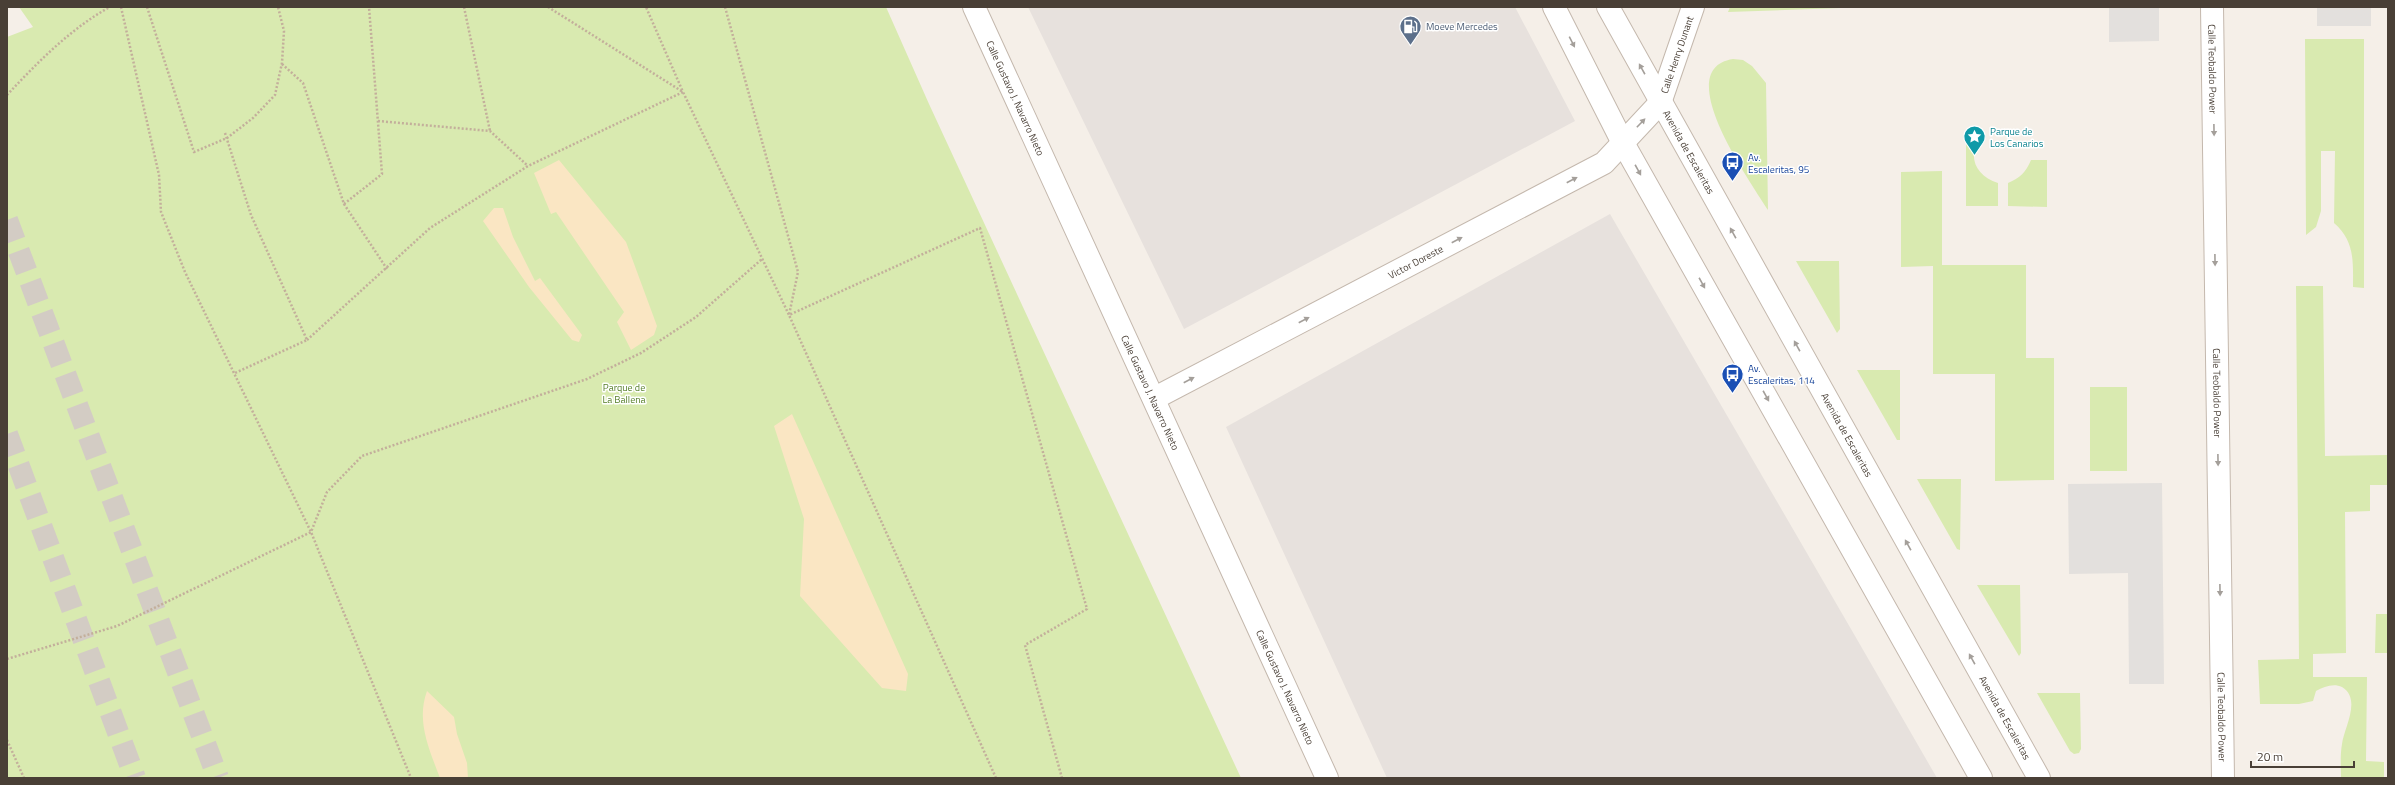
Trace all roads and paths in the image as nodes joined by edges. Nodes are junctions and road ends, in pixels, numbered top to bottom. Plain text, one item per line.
1 (110, 7) edge
2 (121, 7) edge
3 (147, 7) edge
4 (278, 7) edge
5 (369, 7) edge
6 (464, 7) edge
7 (548, 7) edge
8 (646, 7) edge
9 (725, 7) edge
10 (974, 7) edge
11 (1554, 7) edge
12 (1608, 7) edge
13 (1693, 7) edge
14 (2212, 7) edge
15 (282, 63) junction
16 (683, 92) junction
17 (7, 95) edge
18 (1660, 103) junction
19 (378, 121) junction
20 (490, 131) junction
21 (225, 133) dead end
22 (227, 138) junction
23 (1623, 142) junction
24 (528, 166) junction
25 (344, 204) junction
26 (763, 259) junction
27 (387, 269) junction
28 (789, 315) junction
29 (307, 340) junction
30 (236, 373) junction
31 (1155, 398) junction
32 (311, 532) junction
33 (7, 659) edge
34 (7, 740) edge
35 (24, 778) edge
36 (411, 778) edge
37 (996, 778) edge
38 (1062, 778) edge
39 (1327, 778) edge
40 (1981, 778) edge
41 (2039, 778) edge
42 (2223, 778) edge

1 - 17 path
2 - 30 path
3 - 22 path
4 - 15 path
5 - 19 path
6 - 20 path
7 - 16 path
8 - 16 path
9 - 28 path
10 - 31 street, Calle Gustavo J. Navarro Nieto
11 -> 23 street
18 -> 12 street, Avenida de Escaleritas
13 - 18 street, Calle Henry Dunant
14 -> 42 street, Calle Teobaldo Power
15 - 22 path
15 - 25 path
16 - 24 path
16 - 26 path
23 -> 18 street, Victor Doreste
41 -> 18 street, Avenida de Escaleritas
19 - 20 path
19 - 25 path
20 - 24 path
21 - 22 path
22 - 29 path
31 -> 23 street, Victor Doreste
23 -> 40 street
24 - 27 path
25 - 27 path
26 - 28 path
26 - 32 path
27 - 29 path
28 - 37 path
28 - 38 path
29 - 30 path
30 - 32 path
31 - 39 street, Calle Gustavo J. Navarro Nieto
32 - 33 path
32 - 36 path
34 - 35 path

